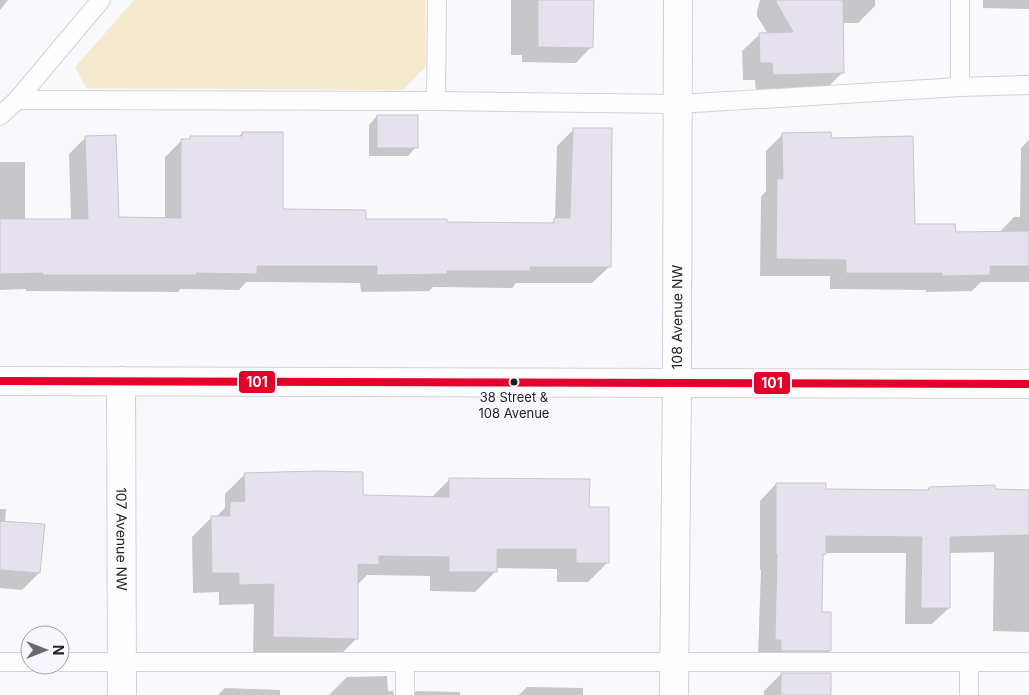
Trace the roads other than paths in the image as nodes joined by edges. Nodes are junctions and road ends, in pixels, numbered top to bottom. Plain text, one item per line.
1 (101, 0) edge
2 (437, 0) edge
3 (678, 0) edge
4 (960, 0) edge
5 (1029, 85) edge
6 (960, 87) junction
7 (17, 100) junction
8 (436, 101) junction
9 (678, 104) junction
10 (0, 116) edge
11 (0, 381) edge
12 (121, 381) junction
13 (677, 382) junction
14 (1029, 384) edge
15 (0, 662) edge
16 (20, 662) edge
17 (70, 662) edge
18 (122, 662) junction
19 (405, 662) junction
20 (674, 662) junction
21 (969, 662) junction
22 (1029, 662) edge
23 (122, 695) edge
24 (405, 695) edge
25 (674, 695) edge
26 (969, 695) edge

1 - 7 lane
2 - 8 lane
3 - 9 street, 108 Avenue NW
4 - 6 lane
5 - 6 lane
6 - 9 lane
7 - 8 lane
7 - 10 lane
8 - 9 lane
9 - 13 street, 108 Avenue NW
11 - 12 street
12 - 13 street
12 - 18 street, 107 Avenue NW
13 - 14 street
13 - 20 street, 108 Avenue NW
15 - 16 lane
17 - 18 lane
18 - 19 lane
18 - 23 street, 107 Avenue NW
19 - 20 lane
19 - 24 lane
20 - 21 lane
20 - 25 street, 108 Avenue NW
21 - 22 lane
21 - 26 lane

